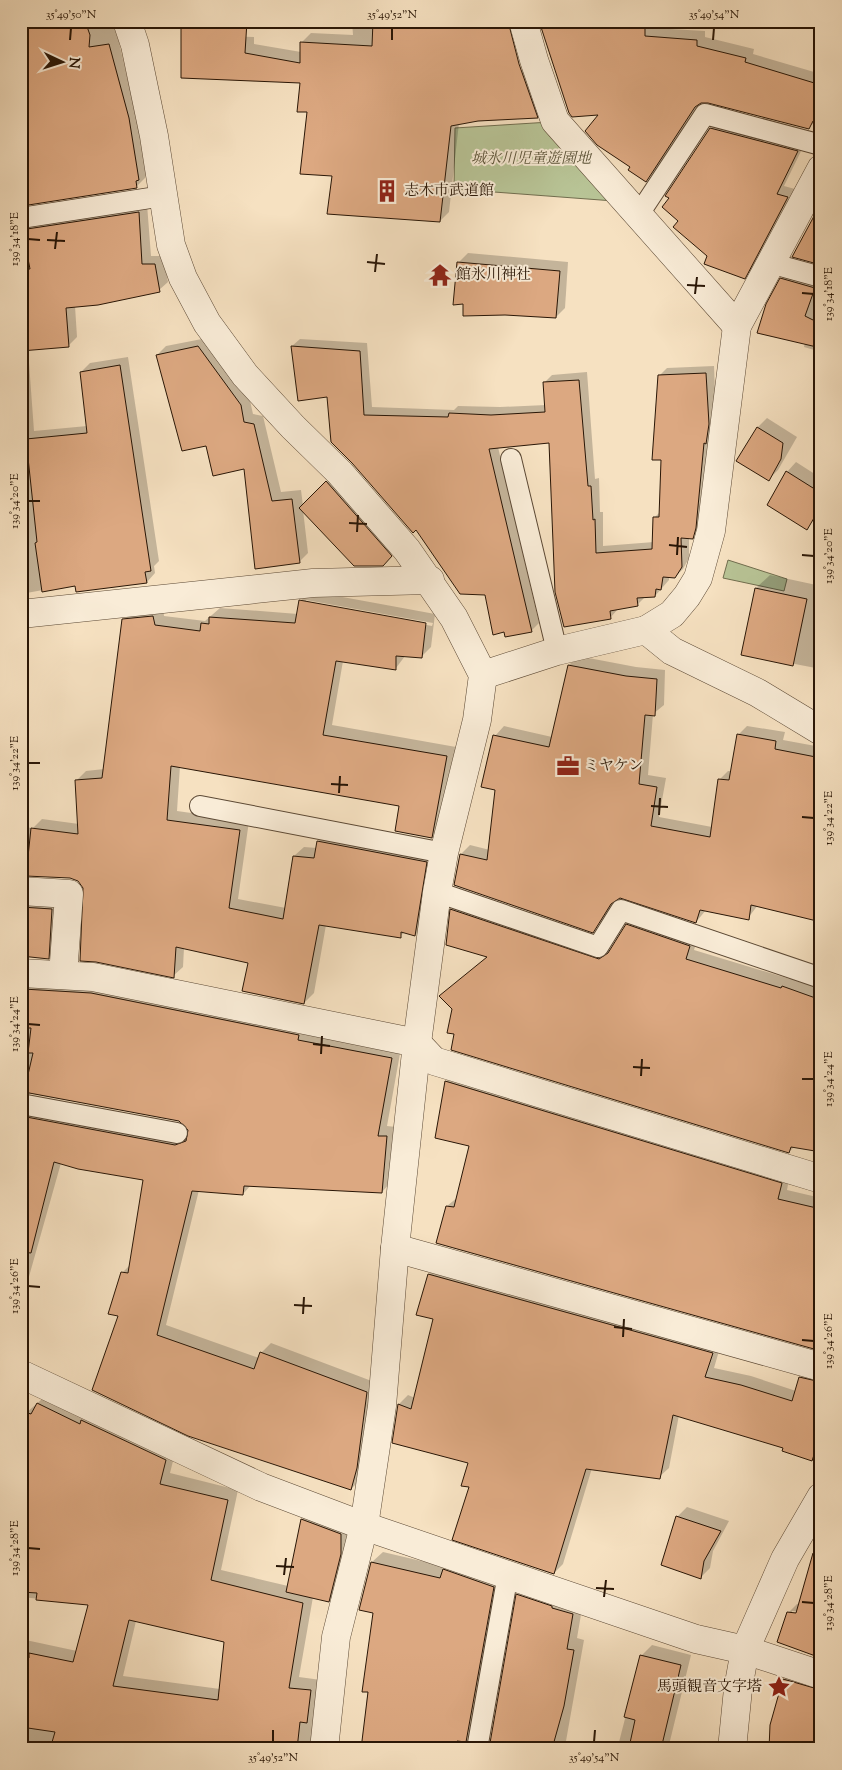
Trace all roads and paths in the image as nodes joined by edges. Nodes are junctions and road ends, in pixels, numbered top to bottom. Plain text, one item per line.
1 (127, 21) edge
2 (524, 21) edge
3 (821, 146) edge
4 (821, 169) edge
5 (163, 196) junction
6 (639, 214) junction
7 (21, 218) edge
8 (770, 263) junction
9 (821, 277) edge
10 (737, 326) junction
11 (511, 459) dead end
12 (430, 580) junction
13 (21, 614) edge
14 (646, 630) junction
15 (557, 651) junction
16 (483, 675) junction
17 (821, 731) edge
18 (200, 806) dead end
19 (444, 852) junction
20 (21, 891) edge
21 (437, 892) junction
22 (21, 973) edge
23 (63, 975) junction
24 (821, 978) edge
25 (417, 1042) junction
26 (21, 1104) edge
27 (177, 1133) dead end
28 (821, 1179) edge
29 (395, 1248) junction
30 (821, 1367) edge
31 (21, 1374) edge
32 (821, 1497) edge
33 (364, 1526) junction
34 (508, 1574) junction
35 (745, 1650) junction
36 (821, 1675) edge
37 (324, 1749) edge
38 (477, 1749) edge
39 (732, 1749) edge

1 - 5 street
2 - 6 street
3 - 6 lane
4 - 8 street
5 - 7 lane
5 - 12 street
6 - 10 street
8 - 9 lane
8 - 10 street
10 - 14 street
11 - 15 lane
12 - 13 street
12 - 16 street
14 - 15 street
14 - 17 street
15 - 16 street
16 - 19 street
18 - 19 lane
19 - 21 street
20 - 23 street
21 - 24 lane
21 - 25 street
22 - 23 street
23 - 25 street
25 - 28 street
25 - 29 street
26 - 27 lane
29 - 30 street
29 - 33 street
31 - 33 street
32 - 35 street
33 - 34 street
33 - 37 street
34 - 35 street
34 - 38 lane
35 - 36 street
35 - 39 street

